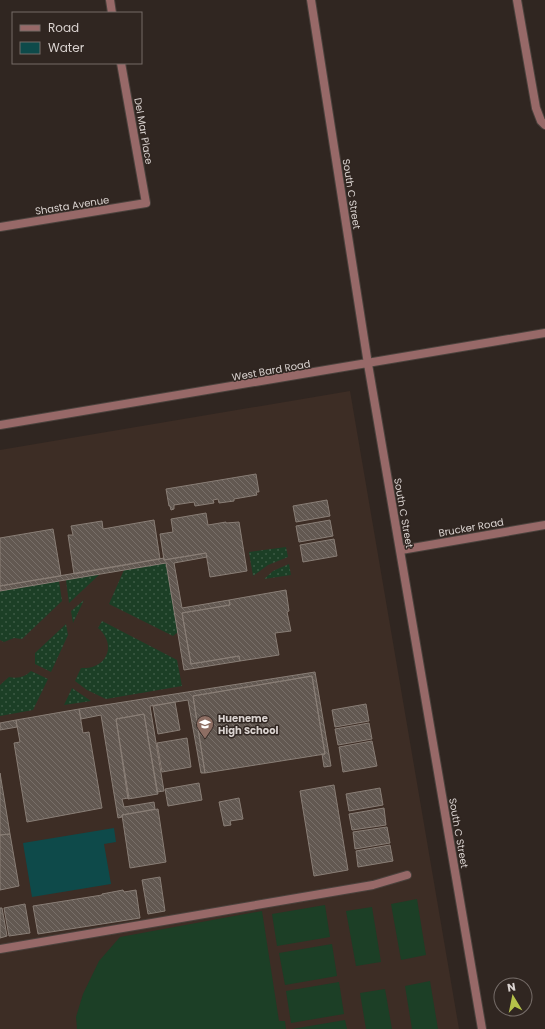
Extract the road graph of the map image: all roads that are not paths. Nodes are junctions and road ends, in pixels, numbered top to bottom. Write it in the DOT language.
graph roads {
  1 [pos="110,0"];
  2 [pos="311,0"];
  3 [pos="517,0"];
  4 [pos="112,12"];
  5 [pos="122,64"];
  6 [pos="545,125"];
  7 [pos="146,203"];
  8 [pos="0,227"];
  9 [pos="545,333"];
  10 [pos="368,364"];
  11 [pos="0,425"];
  12 [pos="545,525"];
  13 [pos="401,550"];
  14 [pos="407,875"];
  15 [pos="0,949"];
  16 [pos="482,1029"];
  1 -- 4 [label="street"];
  2 -- 10 [label="street, South C Street"];
  3 -- 6 [label="street"];
  5 -- 7 [label="street, Del Mar Place"];
  7 -- 8 [label="street, Shasta Avenue"];
  9 -- 10 [label="street, West Bard Road"];
  10 -- 11 [label="street, West Bard Road"];
  10 -- 13 [label="street, South C Street"];
  12 -- 13 [label="street, Brucker Road"];
  13 -- 16 [label="street, South C Street"];
  14 -- 15 [label="street"];
}
